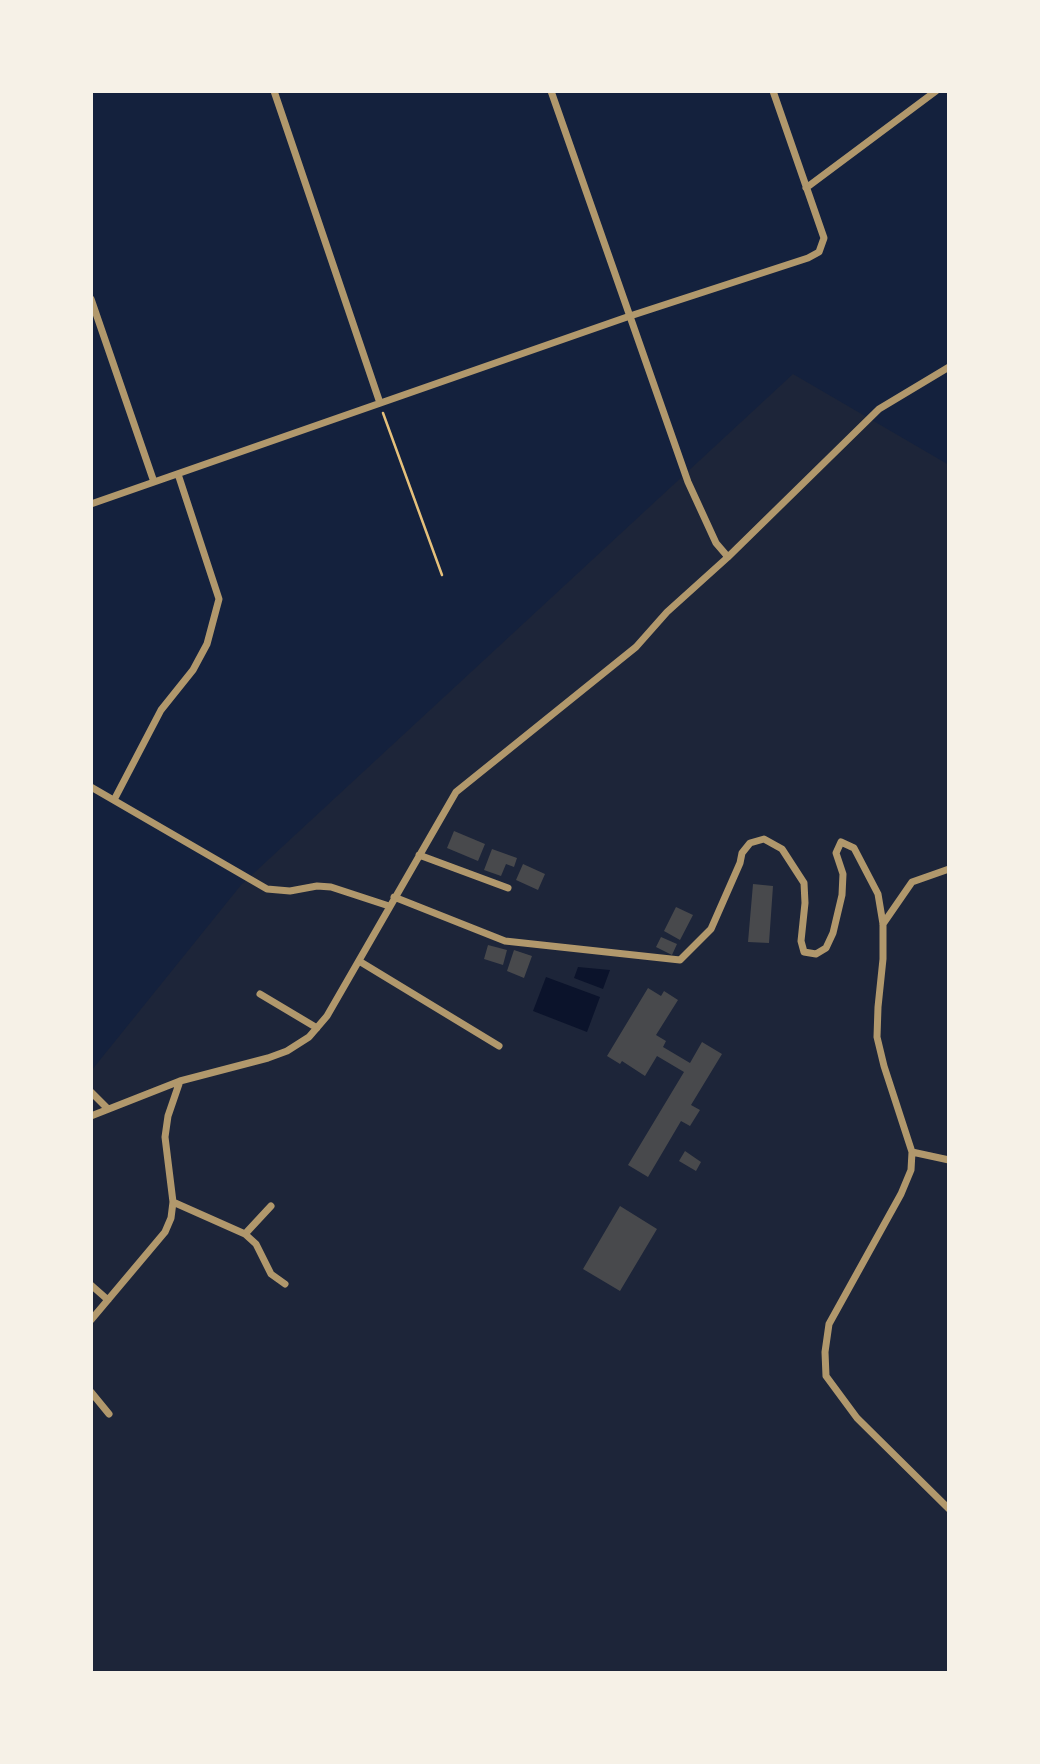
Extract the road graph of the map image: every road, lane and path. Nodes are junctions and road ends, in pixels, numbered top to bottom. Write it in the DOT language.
graph roads {
  1 [pos="274,91"];
  2 [pos="551,91"];
  3 [pos="773,91"];
  4 [pos="936,91"];
  5 [pos="806,188"];
  6 [pos="91,299"];
  7 [pos="630,316"];
  8 [pos="949,367"];
  9 [pos="380,403"];
  10 [pos="178,474"];
  11 [pos="154,482"];
  12 [pos="91,504"];
  13 [pos="728,557"];
  14 [pos="442,575"];
  15 [pos="91,787"];
  16 [pos="114,800"];
  17 [pos="419,855"];
  18 [pos="949,869"];
  19 [pos="508,888"];
  20 [pos="394,897"];
  21 [pos="389,906"];
  22 [pos="883,924"];
  23 [pos="359,961"];
  24 [pos="260,994"];
  25 [pos="317,1028"];
  26 [pos="499,1046"];
  27 [pos="180,1081"];
  28 [pos="91,1092"];
  29 [pos="108,1110"];
  30 [pos="91,1116"];
  31 [pos="912,1152"];
  32 [pos="949,1160"];
  33 [pos="173,1202"];
  34 [pos="271,1206"];
  35 [pos="245,1234"];
  36 [pos="285,1284"];
  37 [pos="91,1285"];
  38 [pos="108,1300"];
  39 [pos="91,1320"];
  40 [pos="91,1392"];
  41 [pos="109,1413"];
  42 [pos="949,1508"];
  1 -- 9 [label="street"];
  2 -- 7 [label="street"];
  3 -- 5 [label="street"];
  4 -- 5 [label="street"];
  5 -- 7 [label="street"];
  6 -- 11 [label="street"];
  7 -- 9 [label="street"];
  7 -- 13 [label="street"];
  8 -- 13 [label="street"];
  9 -- 10 [label="street"];
  9 -- 14 [label="path"];
  10 -- 11 [label="street"];
  10 -- 16 [label="street"];
  11 -- 12 [label="street"];
  13 -- 17 [label="street"];
  15 -- 16 [label="street"];
  16 -- 21 [label="street"];
  17 -- 19 [label="street"];
  17 -- 20 [label="street"];
  18 -- 22 [label="street"];
  20 -- 21 [label="street"];
  20 -- 22 [label="street"];
  21 -- 23 [label="street"];
  22 -- 31 [label="street"];
  23 -- 25 [label="street"];
  23 -- 26 [label="street"];
  24 -- 25 [label="street"];
  25 -- 27 [label="street"];
  27 -- 29 [label="street"];
  27 -- 33 [label="street"];
  28 -- 29 [label="street"];
  29 -- 30 [label="street"];
  31 -- 32 [label="street"];
  31 -- 42 [label="street"];
  33 -- 35 [label="street"];
  33 -- 38 [label="street"];
  34 -- 35 [label="street"];
  35 -- 36 [label="street"];
  37 -- 38 [label="street"];
  38 -- 39 [label="street"];
  40 -- 41 [label="street"];
}
